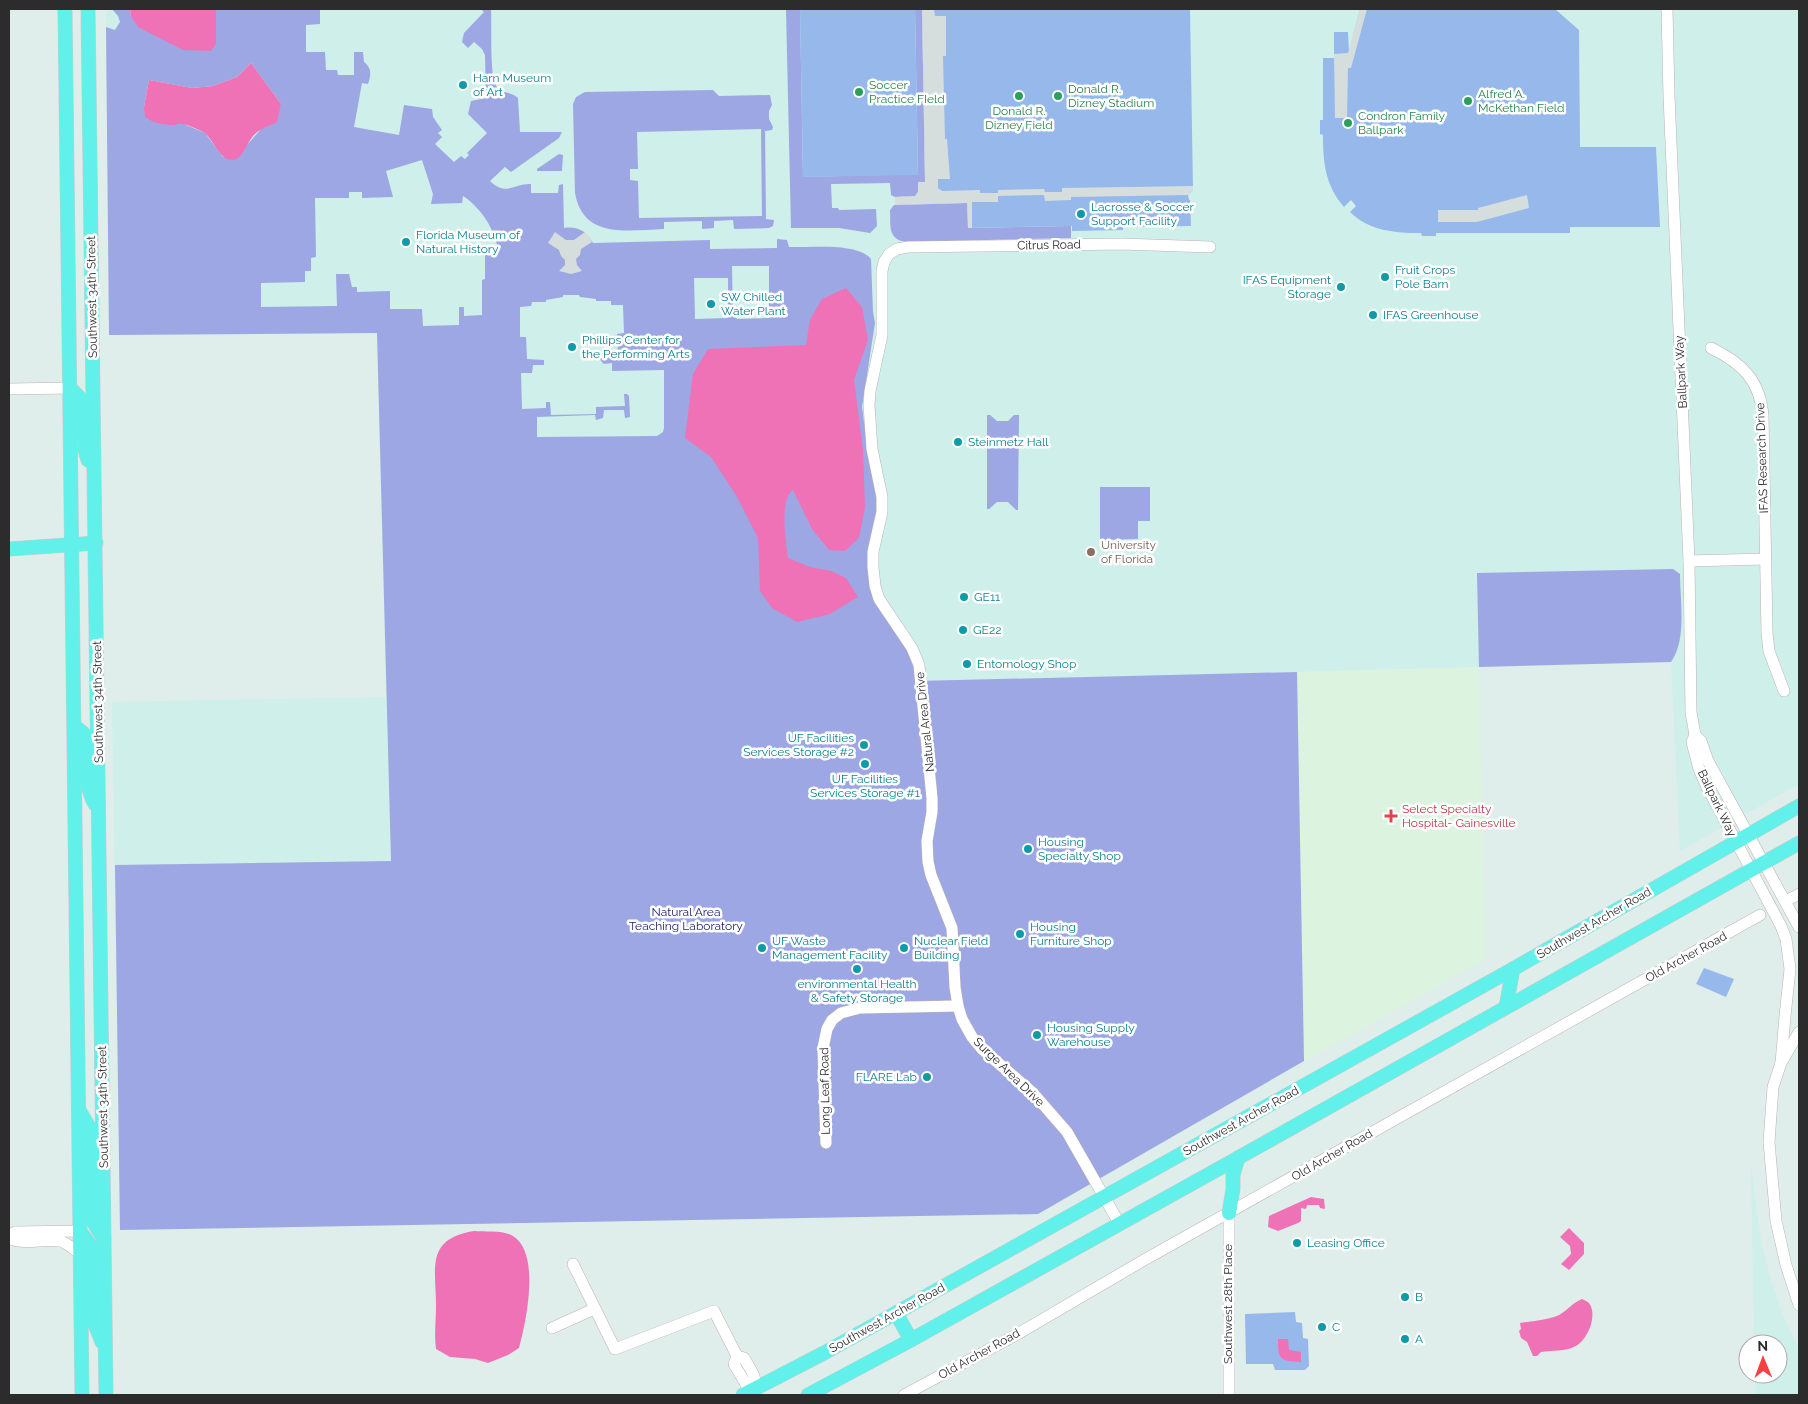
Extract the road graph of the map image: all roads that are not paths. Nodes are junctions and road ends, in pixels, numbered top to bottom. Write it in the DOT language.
graph roads {
  1 [pos="65,9"];
  2 [pos="88,9"];
  3 [pos="1667,9"];
  4 [pos="1210,247"];
  5 [pos="890,254"];
  6 [pos="1711,348"];
  7 [pos="70,388"];
  8 [pos="9,389"];
  9 [pos="94,474"];
  10 [pos="96,543"];
  11 [pos="72,545"];
  12 [pos="9,549"];
  13 [pos="1765,560"];
  14 [pos="1689,561"];
  15 [pos="1784,691"];
  16 [pos="74,726"];
  17 [pos="1695,735"];
  18 [pos="1799,806"];
  19 [pos="99,811"];
  20 [pos="1749,835"];
  21 [pos="1736,842"];
  22 [pos="1799,843"];
  23 [pos="1764,862"];
  24 [pos="1751,870"];
  25 [pos="1763,893"];
  26 [pos="1799,894"];
  27 [pos="1786,901"];
  28 [pos="943,905"];
  29 [pos="1760,915"];
  30 [pos="1779,922"];
  31 [pos="1799,927"];
  32 [pos="1513,969"];
  33 [pos="958,1006"];
  34 [pos="1506,1007"];
  35 [pos="1799,1032"];
  36 [pos="1782,1063"];
  37 [pos="78,1110"];
  38 [pos="826,1143"];
  39 [pos="1238,1158"];
  40 [pos="1103,1197"];
  41 [pos="1230,1213"];
  42 [pos="1119,1224"];
  43 [pos="80,1232"];
  44 [pos="9,1237"];
  45 [pos="104,1240"];
  46 [pos="80,1254"];
  47 [pos="573,1264"];
  48 [pos="1799,1305"];
  49 [pos="594,1309"];
  50 [pos="896,1313"];
  51 [pos="552,1328"];
  52 [pos="911,1340"];
  53 [pos="105,1352"];
  54 [pos="752,1393"];
  55 [pos="82,1395"];
  56 [pos="106,1395"];
  57 [pos="808,1395"];
  58 [pos="904,1395"];
  59 [pos="1229,1395"];
  1 -- 7 [label="main road, Southwest 34th Street"];
  2 -- 9 [label="main road, Southwest 34th Street"];
  3 -- 14 [label="street, Ballpark Way"];
  4 -- 5 [label="street, Citrus Road"];
  5 -- 28 [label="street, Natural Area Drive"];
  6 -- 13 [label="street, IFAS Research Drive"];
  7 -- 8 [label="street"];
  7 -- 9 [label="main road"];
  7 -- 11 [label="main road, Southwest 34th Street"];
  9 -- 10 [label="main road, Southwest 34th Street"];
  10 -- 11 [label="main road"];
  10 -- 19 [label="main road, Southwest 34th Street"];
  11 -- 12 [label="main road"];
  11 -- 16 [label="main road, Southwest 34th Street"];
  13 -- 14 [label="street"];
  13 -- 15 [label="street, IFAS Research Drive"];
  14 -- 17 [label="street, Ballpark Way"];
  16 -- 19 [label="main road"];
  16 -- 37 [label="main road, Southwest 34th Street"];
  17 -- 20 [label="street, Ballpark Way"];
  17 -- 21 [label="street, Ballpark Way"];
  18 -- 20 [label="main road, Southwest Archer Road"];
  19 -- 45 [label="main road, Southwest 34th Street"];
  20 -- 21 [label="main road, Southwest Archer Road"];
  20 -- 23 [label="street, Ballpark Way"];
  21 -- 24 [label="street, Ballpark Way"];
  21 -- 32 [label="main road, Southwest Archer Road"];
  22 -- 23 [label="main road"];
  23 -- 24 [label="main road"];
  23 -- 27 [label="street, Ballpark Way"];
  24 -- 25 [label="street, Ballpark Way"];
  24 -- 34 [label="main road"];
  25 -- 29 [label="street"];
  25 -- 30 [label="street, Ballpark Way"];
  26 -- 27 [label="street"];
  27 -- 31 [label="street, Ballpark Way"];
  28 -- 33 [label="street, Surge Area Drive"];
  29 -- 30 [label="street"];
  29 -- 41 [label="street, Old Archer Road"];
  30 -- 36 [label="street, Ballpark Way"];
  32 -- 34 [label="main road"];
  32 -- 40 [label="main road, Southwest Archer Road"];
  33 -- 38 [label="street, Long Leaf Road"];
  33 -- 40 [label="street, Surge Area Drive"];
  34 -- 39 [label="main road"];
  35 -- 36 [label="street"];
  36 -- 48 [label="street"];
  37 -- 43 [label="main road, Southwest 34th Street"];
  37 -- 45 [label="main road"];
  39 -- 41 [label="main road"];
  39 -- 42 [label="main road"];
  40 -- 42 [label="street, Surge Area Drive"];
  40 -- 50 [label="main road, Southwest Archer Road"];
  41 -- 58 [label="street, Old Archer Road"];
  41 -- 59 [label="street, Southwest 28th Place"];
  42 -- 52 [label="main road"];
  43 -- 44 [label="street"];
  43 -- 46 [label="main road, Southwest 34th Street"];
  43 -- 53 [label="main road"];
  44 -- 46 [label="street"];
  45 -- 53 [label="main road, Southwest 34th Street"];
  46 -- 55 [label="main road, Southwest 34th Street"];
  47 -- 49 [label="street"];
  49 -- 51 [label="street"];
  49 -- 54 [label="street"];
  50 -- 52 [label="main road"];
  50 -- 54 [label="main road, Southwest Archer Road"];
  52 -- 57 [label="main road"];
  53 -- 56 [label="main road, Southwest 34th Street"];
}
